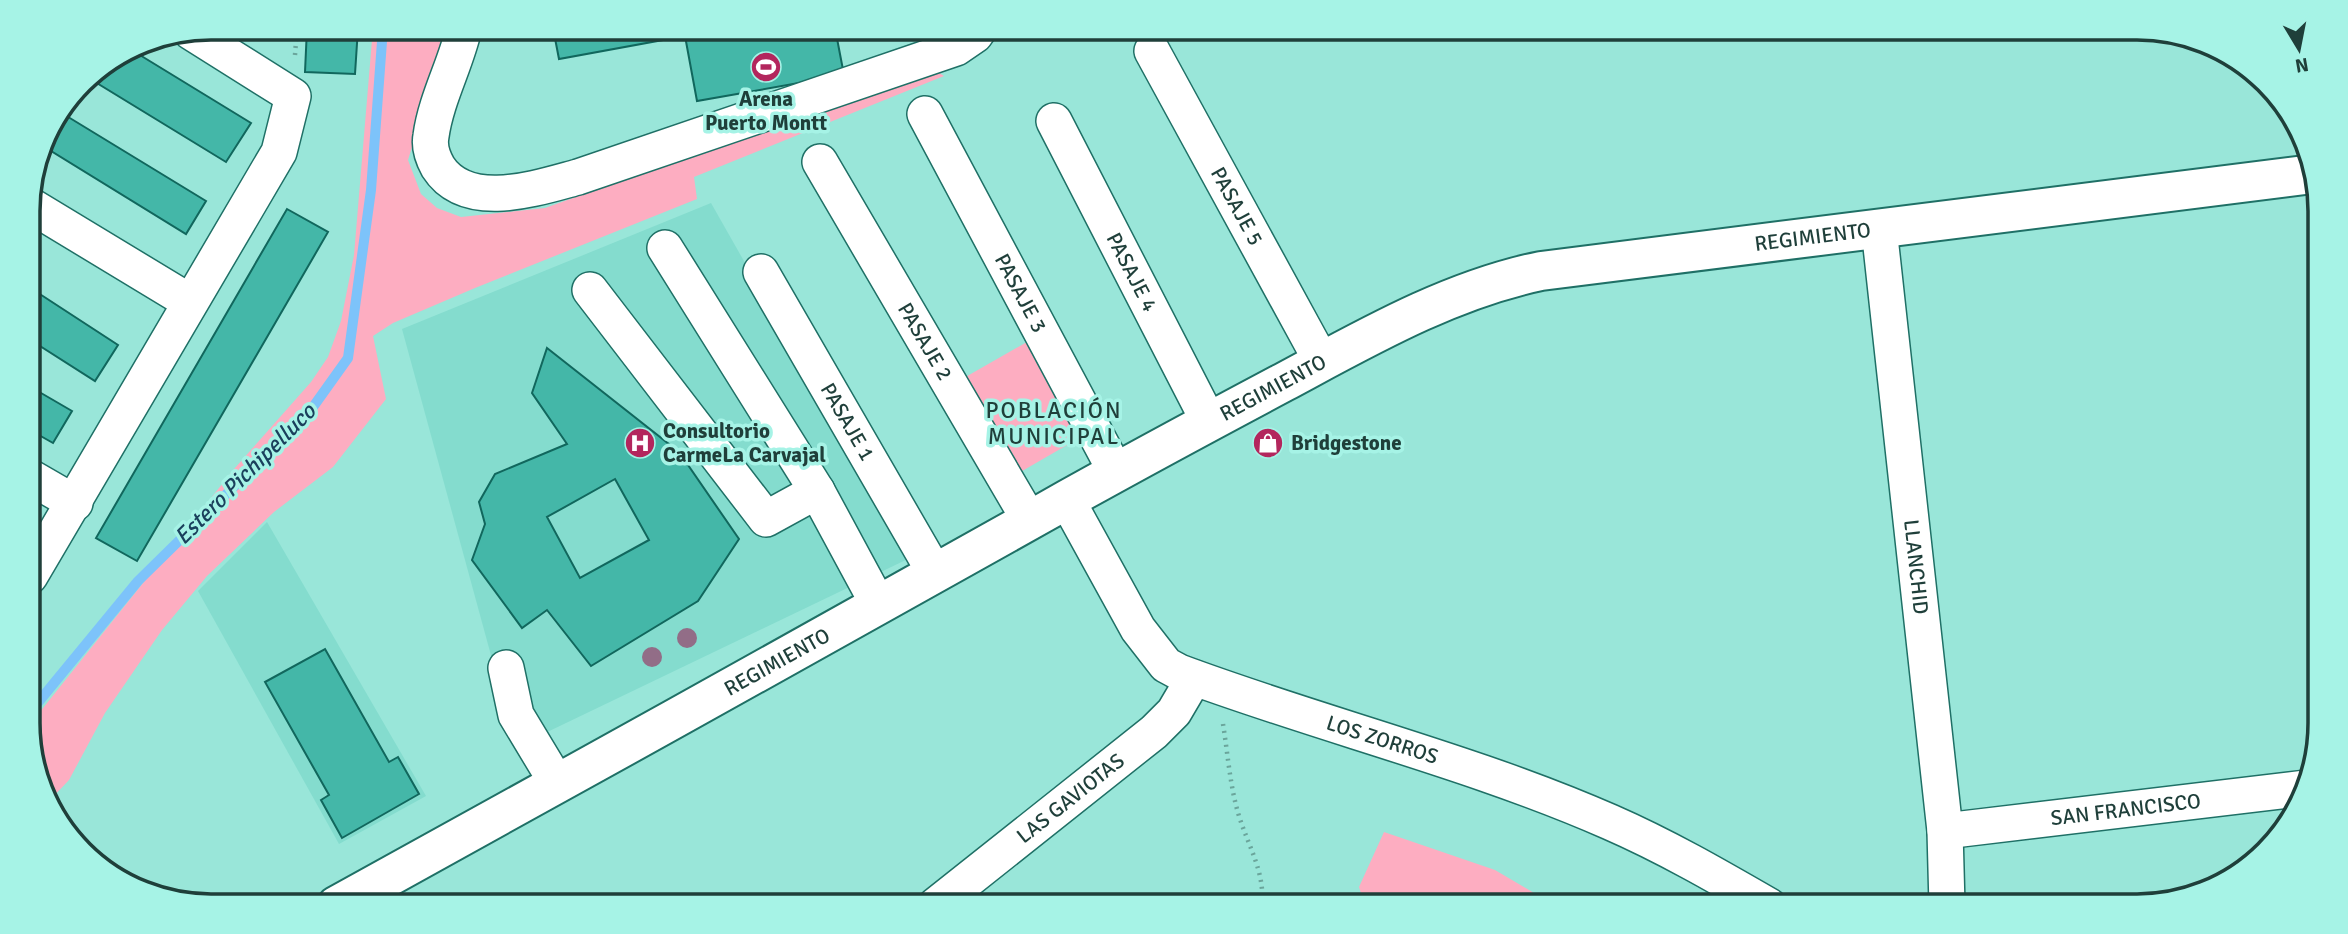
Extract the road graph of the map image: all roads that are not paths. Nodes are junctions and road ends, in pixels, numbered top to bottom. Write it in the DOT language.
graph roads {
  1 [pos="205,41"];
  2 [pos="460,41"];
  3 [pos="967,41"];
  4 [pos="1152,51"];
  5 [pos="925,114"];
  6 [pos="1054,121"];
  7 [pos="820,162"];
  8 [pos="2303,175"];
  9 [pos="41,211"];
  10 [pos="1879,228"];
  11 [pos="665,248"];
  12 [pos="761,272"];
  13 [pos="590,290"];
  14 [pos="190,302"];
  15 [pos="1322,362"];
  16 [pos="1209,422"];
  17 [pos="1116,472"];
  18 [pos="40,483"];
  19 [pos="817,491"];
  20 [pos="1067,500"];
  21 [pos="75,503"];
  22 [pos="1030,521"];
  23 [pos="40,559"];
  24 [pos="935,573"];
  25 [pos="878,604"];
  26 [pos="506,668"];
  27 [pos="1205,682"];
  28 [pos="557,783"];
  29 [pos="2294,789"];
  30 [pos="1945,831"];
  31 [pos="1746,893"];
  32 [pos="1947,893"];
  33 [pos="358,894"];
  34 [pos="951,894"];
  1 -- 14 [label="street"];
  2 -- 3 [label="street"];
  4 -- 15 [label="street, PASAJE 5"];
  5 -- 17 [label="street, PASAJE 3"];
  6 -- 16 [label="street, PASAJE 4"];
  7 -- 22 [label="street, PASAJE 2"];
  8 -- 10 [label="main road, REGIMIENTO"];
  9 -- 14 [label="street"];
  10 -- 15 [label="main road, REGIMIENTO"];
  10 -- 30 [label="street, LLANCHID"];
  11 -- 19 [label="street"];
  12 -- 24 [label="street, PASAJE 1"];
  13 -- 19 [label="street"];
  14 -- 21 [label="street"];
  15 -- 16 [label="main road, REGIMIENTO"];
  16 -- 17 [label="main road, REGIMIENTO"];
  17 -- 20 [label="main road, REGIMIENTO"];
  18 -- 21 [label="street"];
  19 -- 25 [label="street"];
  20 -- 22 [label="main road, REGIMIENTO"];
  20 -- 27 [label="street, LOS ZORROS"];
  21 -- 23 [label="street"];
  22 -- 24 [label="main road, REGIMIENTO"];
  24 -- 25 [label="main road, REGIMIENTO"];
  25 -- 28 [label="main road, REGIMIENTO"];
  26 -- 28 [label="street"];
  27 -- 31 [label="street, LOS ZORROS"];
  27 -- 34 [label="street, LAS GAVIOTAS"];
  28 -- 33 [label="main road, REGIMIENTO"];
  29 -- 30 [label="street, SAN FRANCISCO"];
  30 -- 32 [label="street, LLANCHID"];
}
